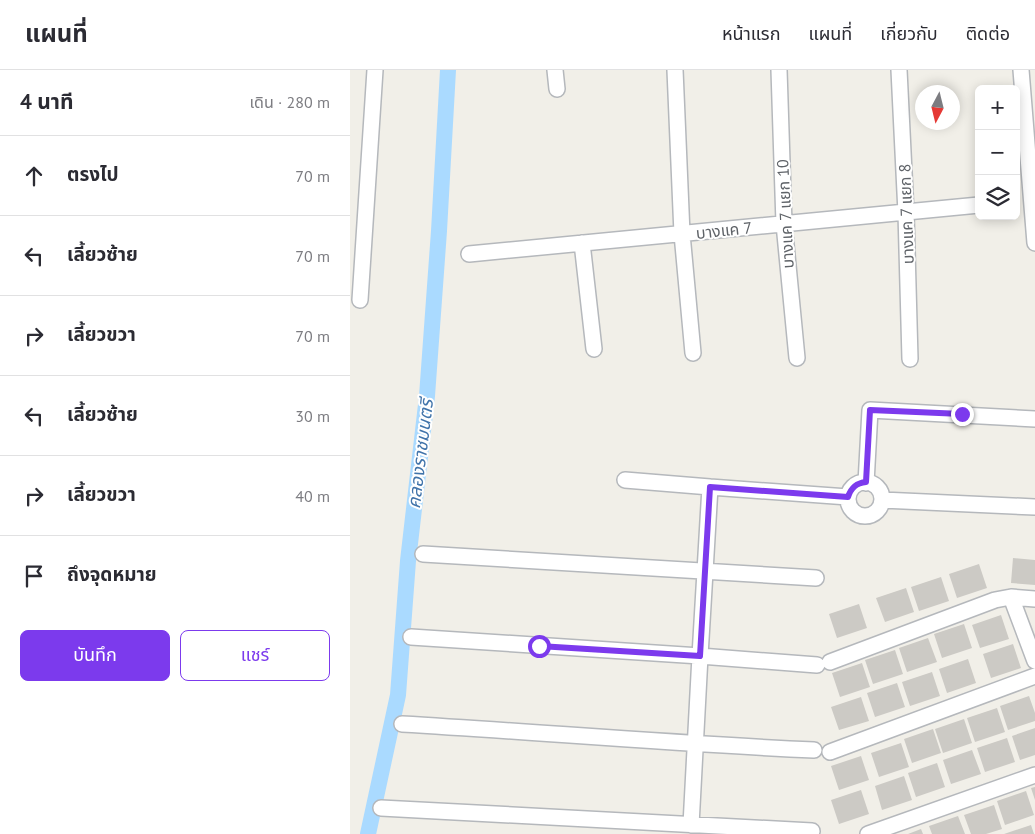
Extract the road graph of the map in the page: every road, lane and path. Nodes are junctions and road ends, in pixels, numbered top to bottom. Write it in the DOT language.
graph roads {
  1 [pos="375,70"];
  2 [pos="555,70"];
  3 [pos="675,70"];
  4 [pos="780,70"];
  5 [pos="900,70"];
  6 [pos="1021,70"];
  7 [pos="557,89"];
  8 [pos="1028,200"];
  9 [pos="975,205"];
  10 [pos="906,213"];
  11 [pos="784,224"];
  12 [pos="682,234"];
  13 [pos="582,243"];
  14 [pos="1035,243"];
  15 [pos="470,254"];
  16 [pos="360,300"];
  17 [pos="594,349"];
  18 [pos="693,353"];
  19 [pos="797,358"];
  20 [pos="910,359"];
  21 [pos="1035,419"];
  22 [pos="625,480"];
  23 [pos="866,482"];
  24 [pos="710,487"];
  25 [pos="848,497"];
  26 [pos="882,500"];
  27 [pos="1035,507"];
  28 [pos="423,554"];
  29 [pos="706,572"];
  30 [pos="816,578"];
  31 [pos="1011,597"];
  32 [pos="1035,599"];
  33 [pos="411,637"];
  34 [pos="700,656"];
  35 [pos="1035,661"];
  36 [pos="1035,676"];
  37 [pos="402,724"];
  38 [pos="695,744"];
  39 [pos="814,750"];
  40 [pos="830,752"];
  41 [pos="1035,775"];
  42 [pos="381,808"];
  43 [pos="691,825"];
  44 [pos="812,831"];
  45 [pos="868,834"];
  1 -- 16 [label="street"];
  2 -- 7 [label="street"];
  3 -- 12 [label="street"];
  4 -- 11 [label="street, บางแค 7 แยก 10"];
  5 -- 10 [label="street, บางแค 7 แยก 8"];
  6 -- 8 [label="street"];
  8 -- 14 [label="street"];
  9 -- 10 [label="street, บางแค 7"];
  10 -- 11 [label="street, บางแค 7"];
  10 -- 20 [label="street, บางแค 7 แยก 8"];
  11 -- 12 [label="street, บางแค 7"];
  11 -- 19 [label="street, บางแค 7 แยก 10"];
  12 -- 13 [label="street, บางแค 7"];
  12 -- 18 [label="street"];
  13 -- 15 [label="street, บางแค 7"];
  13 -- 17 [label="street"];
  21 -- 23 [label="street"];
  22 -- 24 [label="street"];
  23 -- 25 [label="street"];
  23 -- 26 [label="street"];
  24 -- 25 [label="street"];
  24 -- 29 [label="street"];
  25 -- 26 [label="street"];
  26 -- 27 [label="street"];
  28 -- 29 [label="street"];
  29 -- 30 [label="street"];
  29 -- 34 [label="street"];
  31 -- 32 [label="street"];
  31 -- 34 [label="street"];
  31 -- 35 [label="street"];
  33 -- 34 [label="street"];
  34 -- 38 [label="street"];
  36 -- 40 [label="street"];
  37 -- 38 [label="street"];
  38 -- 39 [label="street"];
  38 -- 43 [label="street"];
  41 -- 45 [label="street"];
  42 -- 43 [label="street"];
  43 -- 44 [label="street"];
}
